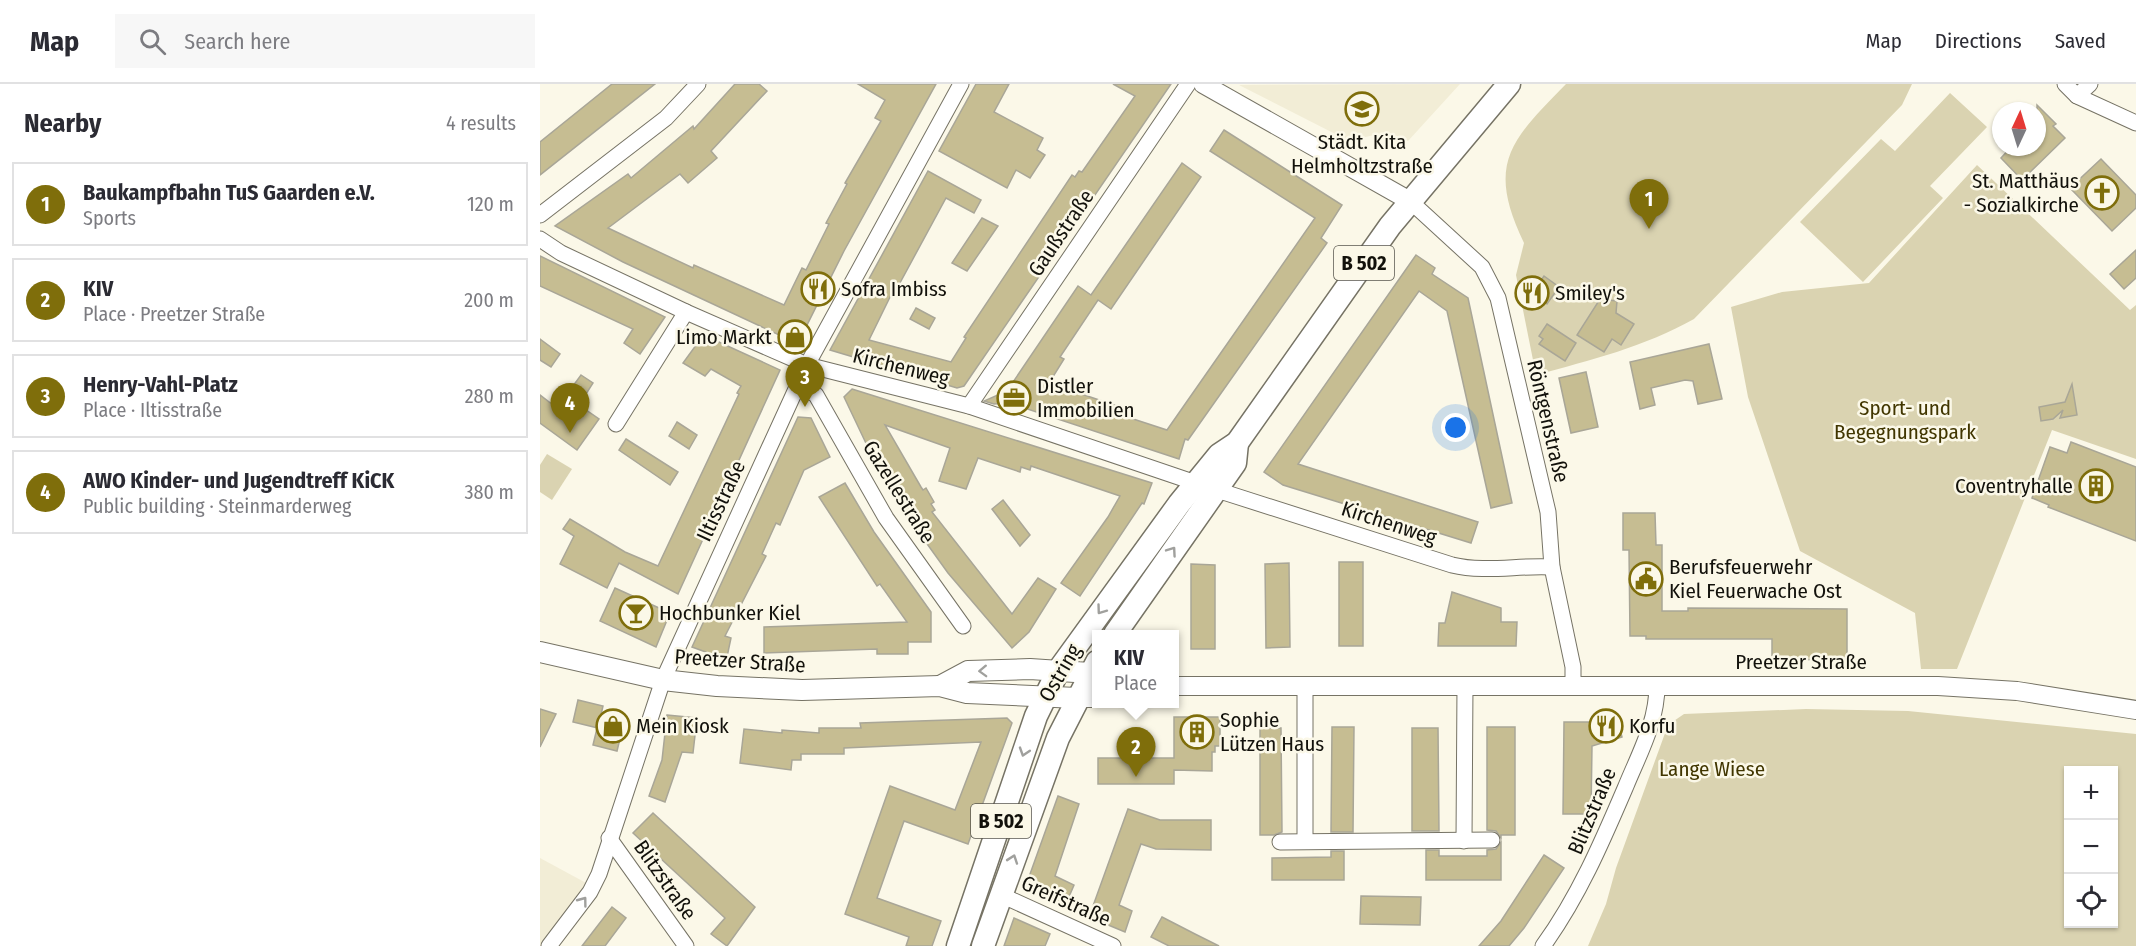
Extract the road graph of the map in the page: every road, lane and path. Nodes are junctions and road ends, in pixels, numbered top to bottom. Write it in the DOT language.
graph roads {
  1 [pos="698,84"];
  2 [pos="961,84"];
  3 [pos="1188,84"];
  4 [pos="1203,84"];
  5 [pos="1509,84"];
  6 [pos="2065,84"];
  7 [pos="2090,84"];
  8 [pos="2077,96"];
  9 [pos="2136,123"];
  10 [pos="1410,201"];
  11 [pos="540,214"];
  12 [pos="540,239"];
  13 [pos="686,312"];
  14 [pos="807,365"];
  15 [pos="798,384"];
  16 [pos="969,406"];
  17 [pos="616,424"];
  18 [pos="1206,486"];
  19 [pos="1552,567"];
  20 [pos="963,626"];
  21 [pos="1116,630"];
  22 [pos="540,652"];
  23 [pos="1092,669"];
  24 [pos="1058,671"];
  25 [pos="663,680"];
  26 [pos="1092,680"];
  27 [pos="1305,685"];
  28 [pos="1465,685"];
  29 [pos="1573,685"];
  30 [pos="1657,685"];
  31 [pos="940,686"];
  32 [pos="1179,686"];
  33 [pos="1044,697"];
  34 [pos="1087,698"];
  35 [pos="2136,710"];
  36 [pos="1492,840"];
  37 [pos="1305,841"];
  38 [pos="1464,841"];
  39 [pos="607,843"];
  40 [pos="1280,843"];
  41 [pos="1001,895"];
  42 [pos="549,946"];
  43 [pos="686,946"];
  44 [pos="958,946"];
  45 [pos="982,946"];
  46 [pos="1113,946"];
  47 [pos="1543,946"];
  1 -- 11 [label="street"];
  2 -- 14 [label="street, Iltisstraße"];
  3 -- 16 [label="street, Gaußstraße"];
  4 -- 10 [label="street"];
  5 -- 10 [label="main road, Ostring / B 502"];
  6 -- 8 [label="street"];
  7 -- 8 [label="street"];
  8 -- 9 [label="street"];
  10 -- 18 [label="main road, Ostring / B 502"];
  10 -- 19 [label="street, Röntgenstraße"];
  12 -- 13 [label="street, Kirchenweg"];
  13 -- 14 [label="street, Kirchenweg"];
  13 -- 17 [label="street"];
  14 -- 15 [label="street, Iltisstraße"];
  14 -- 16 [label="street, Kirchenweg"];
  15 -- 20 [label="street, Gazellestraße"];
  15 -- 25 [label="street, Iltisstraße"];
  16 -- 18 [label="street, Kirchenweg"];
  18 -- 19 [label="street, Kirchenweg"];
  21 -- 18 [label="main road, Ostring / B 502, one-way"];
  18 -- 24 [label="main road, Ostring / B 502, one-way"];
  19 -- 29 [label="street, Röntgenstraße"];
  22 -- 25 [label="main road, Preetzer Straße"];
  23 -- 24 [label="main road, Preetzer Straße"];
  24 -- 31 [label="main road, Preetzer Straße, one-way"];
  24 -- 33 [label="main road, Ostring / B 502"];
  25 -- 31 [label="main road, Preetzer Straße"];
  25 -- 39 [label="street, Iltisstraße"];
  26 -- 34 [label="main road, Ostring / B 502"];
  27 -- 28 [label="street, Preetzer Straße"];
  27 -- 32 [label="street, Preetzer Straße"];
  27 -- 37 [label="street"];
  28 -- 29 [label="street, Preetzer Straße"];
  28 -- 38 [label="street"];
  29 -- 30 [label="street, Preetzer Straße"];
  30 -- 35 [label="street, Preetzer Straße"];
  30 -- 47 [label="street, Blitzstraße"];
  31 -- 33 [label="main road, Preetzer Straße"];
  33 -- 34 [label="main road, Preetzer Straße"];
  33 -- 44 [label="main road, Ostring / B 502, one-way"];
  41 -- 34 [label="main road, Ostring / B 502, one-way"];
  36 -- 38 [label="street"];
  37 -- 38 [label="street"];
  37 -- 40 [label="street"];
  42 -- 39 [label="street, Iltisstraße, one-way"];
  39 -- 43 [label="street, Blitzstraße"];
  41 -- 45 [label="main road, Ostring / B 502"];
  41 -- 46 [label="street, Greifstraße"];
}
